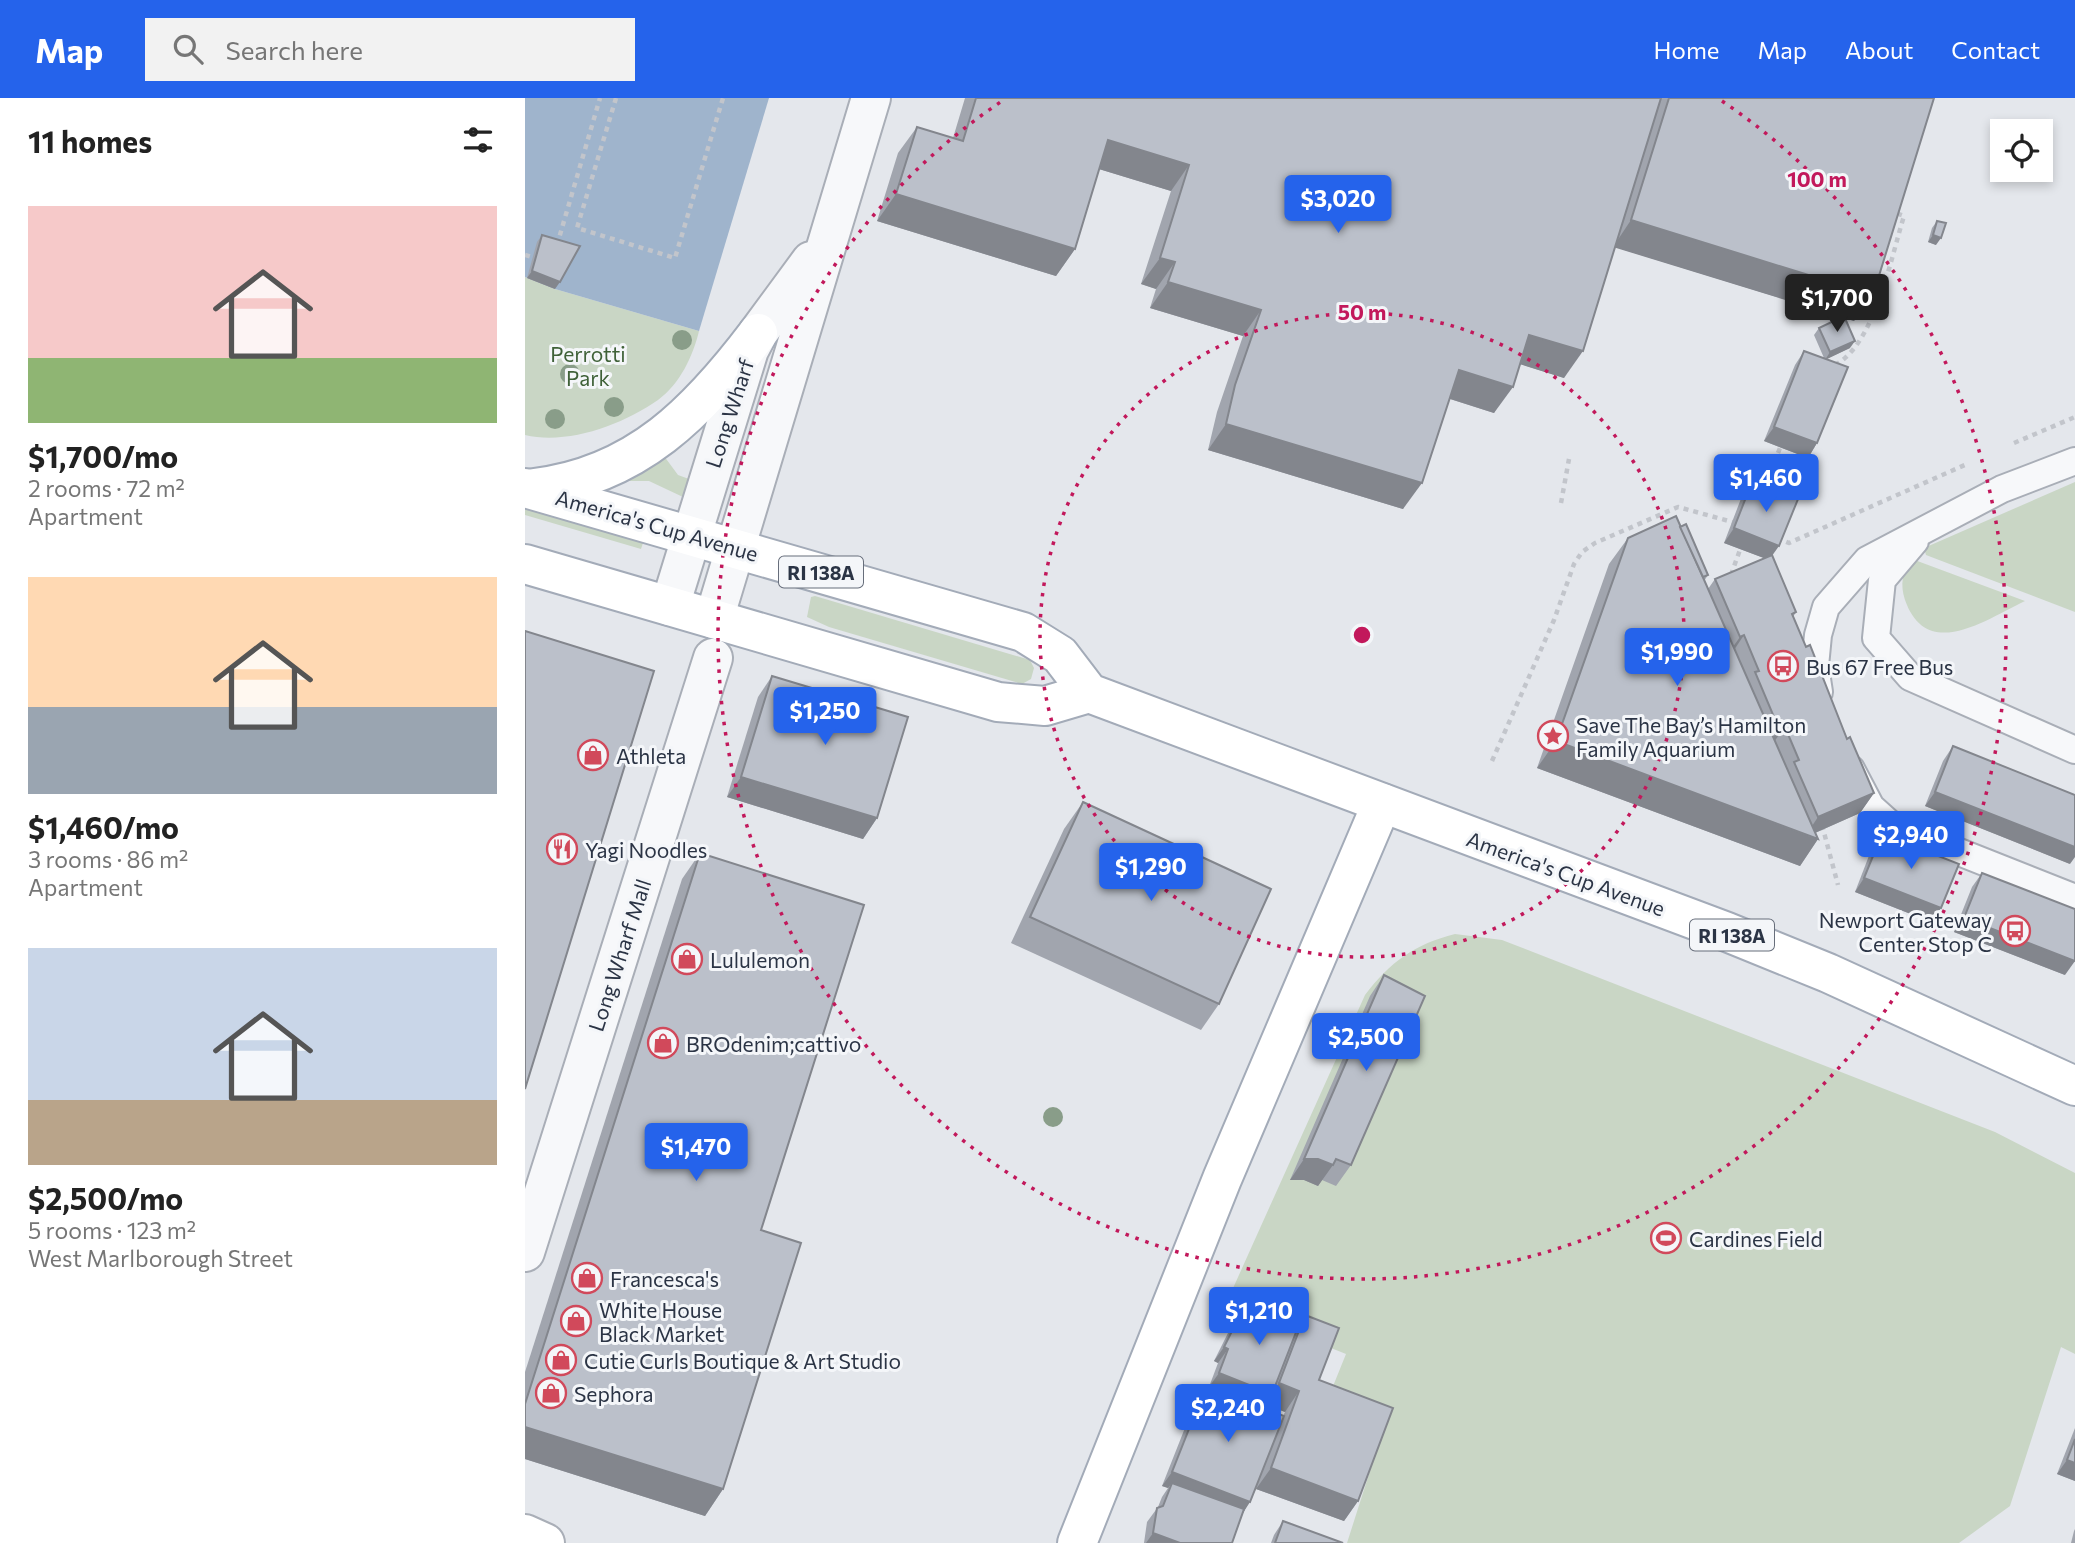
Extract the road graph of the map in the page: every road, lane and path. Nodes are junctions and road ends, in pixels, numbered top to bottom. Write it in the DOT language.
graph roads {
  1 [pos="600,98"];
  2 [pos="616,98"];
  3 [pos="723,98"];
  4 [pos="871,98"];
  5 [pos="1889,210"];
  6 [pos="827,240"];
  7 [pos="556,251"];
  8 [pos="525,255"];
  9 [pos="543,261"];
  10 [pos="758,332"];
  11 [pos="1830,367"];
  12 [pos="2075,418"];
  13 [pos="1784,438"];
  14 [pos="2003,448"];
  15 [pos="1979,458"];
  16 [pos="1569,459"];
  17 [pos="2075,461"];
  18 [pos="527,488"];
  19 [pos="1761,495"];
  20 [pos="1561,503"];
  21 [pos="1927,526"];
  22 [pos="1749,527"];
  23 [pos="691,534"];
  24 [pos="1769,535"];
  25 [pos="1744,539"];
  26 [pos="735,547"];
  27 [pos="525,564"];
  28 [pos="1733,588"];
  29 [pos="670,606"];
  30 [pos="714,619"];
  31 [pos="713,659"];
  32 [pos="1089,693"];
  33 [pos="1825,714"];
  34 [pos="1840,748"];
  35 [pos="2075,750"];
  36 [pos="1492,761"];
  37 [pos="1382,803"];
  38 [pos="1820,817"];
  39 [pos="1838,885"];
  40 [pos="2075,898"];
  41 [pos="2075,1086"];
  42 [pos="525,1252"];
  43 [pos="525,1534"];
  44 [pos="545,1543"];
  45 [pos="1077,1543"];
  1 -- 7 [label="path"];
  2 -- 3 [label="path"];
  4 -- 6 [label="street, Long Wharf"];
  5 -- 11 [label="path"];
  6 -- 10 [label="street, Long Wharf"];
  6 -- 26 [label="street, Long Wharf"];
  8 -- 9 [label="path"];
  10 -- 18 [label="main road"];
  10 -- 23 [label="street, Long Wharf"];
  12 -- 14 [label="path"];
  13 -- 19 [label="path"];
  15 -- 24 [label="path"];
  16 -- 20 [label="path"];
  17 -- 21 [label="lane"];
  18 -- 23 [label="main road, America's Cup Avenue / RI 138A"];
  21 -- 33 [label="lane"];
  21 -- 35 [label="lane"];
  22 -- 36 [label="path"];
  23 -- 26 [label="main road, America's Cup Avenue / RI 138A"];
  23 -- 29 [label="street, Long Wharf"];
  25 -- 28 [label="path"];
  26 -- 30 [label="street, Long Wharf"];
  26 -- 32 [label="main road, America's Cup Avenue / RI 138A"];
  27 -- 29 [label="main road"];
  29 -- 30 [label="main road"];
  30 -- 32 [label="main road"];
  31 -- 42 [label="street, Long Wharf Mall"];
  32 -- 37 [label="main road, America's Cup Avenue / RI 138A"];
  34 -- 40 [label="lane"];
  37 -- 41 [label="main road, America's Cup Avenue / RI 138A"];
  37 -- 45 [label="main road"];
  38 -- 39 [label="path"];
  43 -- 44 [label="main road"];
}
